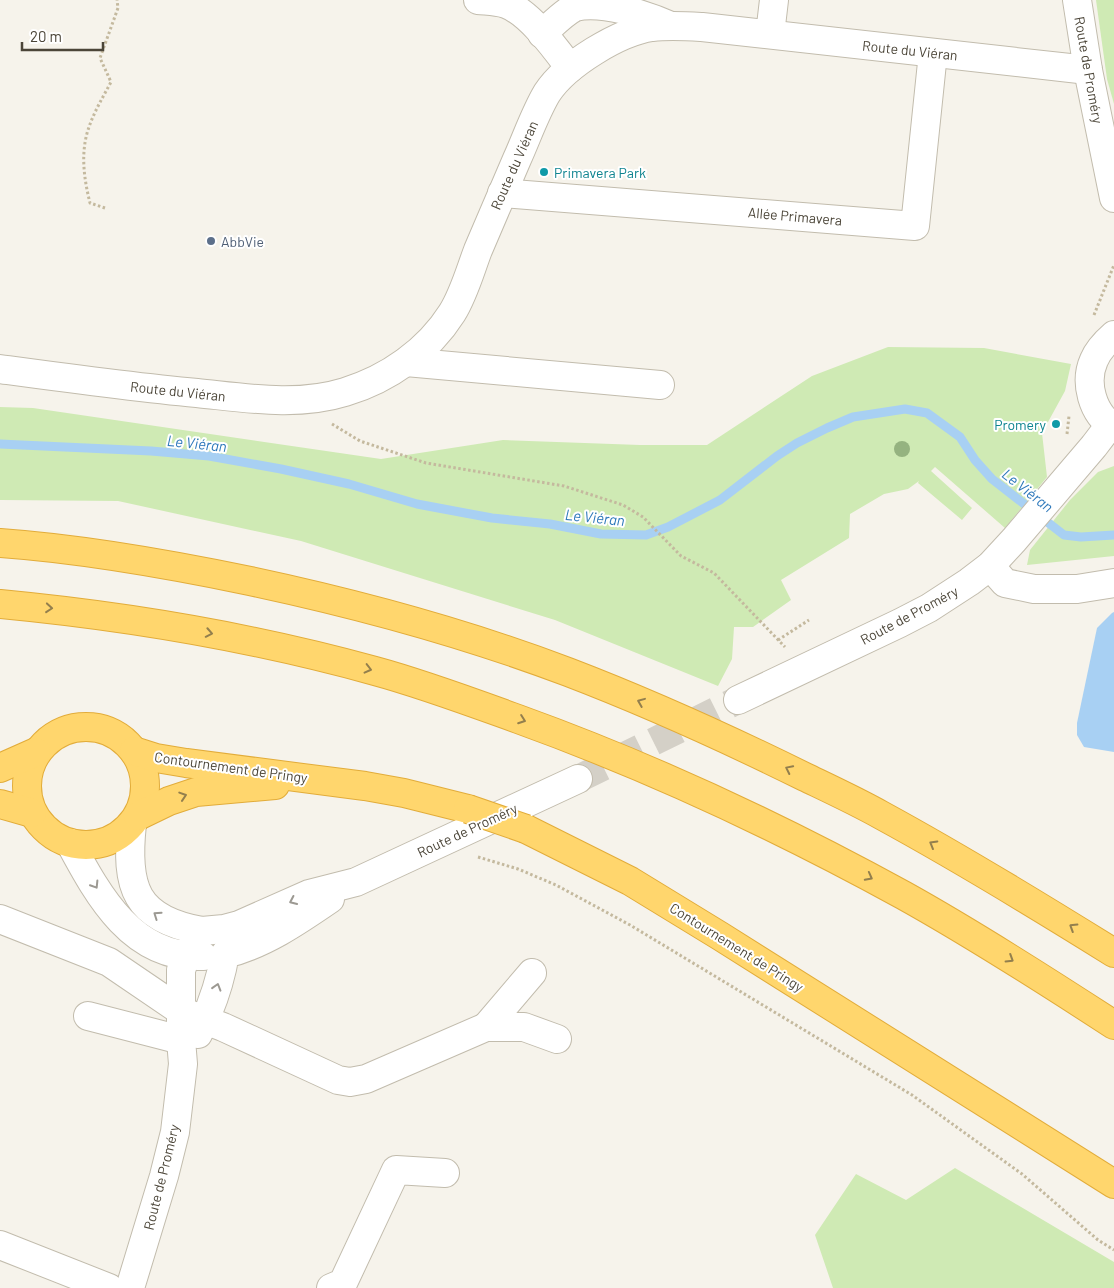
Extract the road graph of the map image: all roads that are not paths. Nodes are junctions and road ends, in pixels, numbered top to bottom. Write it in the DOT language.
graph roads {
  1 [pos="774,0"];
  2 [pos="1077,0"];
  3 [pos="486,1"];
  4 [pos="671,26"];
  5 [pos="542,34"];
  6 [pos="770,34"];
  7 [pos="933,53"];
  8 [pos="570,68"];
  9 [pos="1088,70"];
  10 [pos="502,194"];
  11 [pos="1114,198"];
  12 [pos="1114,335"];
  13 [pos="406,362"];
  14 [pos="0,369"];
  15 [pos="660,385"];
  16 [pos="1112,426"];
  17 [pos="0,543"];
  18 [pos="990,566"];
  19 [pos="1114,583"];
  20 [pos="0,604"];
  21 [pos="738,700"];
  22 [pos="134,751"];
  23 [pos="36,752"];
  24 [pos="0,768"];
  25 [pos="578,779"];
  26 [pos="329,781"];
  27 [pos="0,804"];
  28 [pos="32,813"];
  29 [pos="135,820"];
  30 [pos="70,843"];
  31 [pos="356,882"];
  32 [pos="0,918"];
  33 [pos="202,931"];
  34 [pos="1114,953"];
  35 [pos="225,954"];
  36 [pos="186,956"];
  37 [pos="532,973"];
  38 [pos="193,1015"];
  39 [pos="88,1016"];
  40 [pos="1114,1025"];
  41 [pos="486,1026"];
  42 [pos="557,1039"];
  43 [pos="182,1052"];
  44 [pos="444,1173"];
  45 [pos="1114,1184"];
  46 [pos="0,1245"];
  47 [pos="109,1288"];
  48 [pos="130,1288"];
  49 [pos="331,1288"];
  1 -- 6 [label="street"];
  2 -- 9 [label="street, Route de Proméry"];
  3 -- 5 [label="street"];
  4 -- 5 [label="street"];
  4 -- 6 [label="street, Route du Viéran"];
  4 -- 8 [label="street, Route du Viéran"];
  5 -- 8 [label="street"];
  6 -- 7 [label="street, Route du Viéran"];
  7 -- 9 [label="street, Route du Viéran"];
  7 -- 10 [label="street, Allée Primavera"];
  8 -- 10 [label="street, Route du Viéran"];
  9 -- 11 [label="street, Route de Proméry"];
  10 -- 13 [label="street, Route du Viéran"];
  12 -- 16 [label="street"];
  13 -- 14 [label="street, Route du Viéran"];
  13 -- 15 [label="street"];
  16 -- 18 [label="street, Route de Proméry"];
  34 -- 17 [label="highway, one-way"];
  18 -- 19 [label="street"];
  18 -- 21 [label="street, Route de Proméry"];
  20 -- 40 [label="highway, one-way"];
  22 -- 23 [label="highway, Contournement de Pringy"];
  22 -- 26 [label="highway, Contournement de Pringy"];
  22 -- 29 [label="highway, Contournement de Pringy"];
  23 -- 24 [label="highway, Contournement de Pringy"];
  23 -- 28 [label="highway, Contournement de Pringy"];
  25 -- 31 [label="street, Route de Proméry"];
  29 -- 26 [label="highway, Contournement de Pringy, one-way"];
  26 -- 45 [label="highway, Contournement de Pringy, bridge"];
  27 -- 28 [label="highway"];
  28 -- 30 [label="highway, Contournement de Pringy"];
  29 -- 30 [label="highway, Contournement de Pringy"];
  33 -- 29 [label="street, one-way"];
  30 -- 36 [label="street, one-way"];
  31 -- 33 [label="street, Route de Proméry, one-way"];
  31 -- 35 [label="street, Route de Proméry"];
  32 -- 38 [label="street"];
  33 -- 36 [label="street, Route de Proméry"];
  35 -- 36 [label="street"];
  38 -- 35 [label="street, Route de Proméry, one-way"];
  36 -- 38 [label="street, Route de Proméry"];
  37 -- 41 [label="street"];
  38 -- 41 [label="street"];
  38 -- 43 [label="street, Route de Proméry"];
  39 -- 43 [label="street"];
  41 -- 42 [label="street"];
  43 -- 48 [label="street, Route de Proméry"];
  44 -- 49 [label="street"];
  46 -- 47 [label="street"];
}
